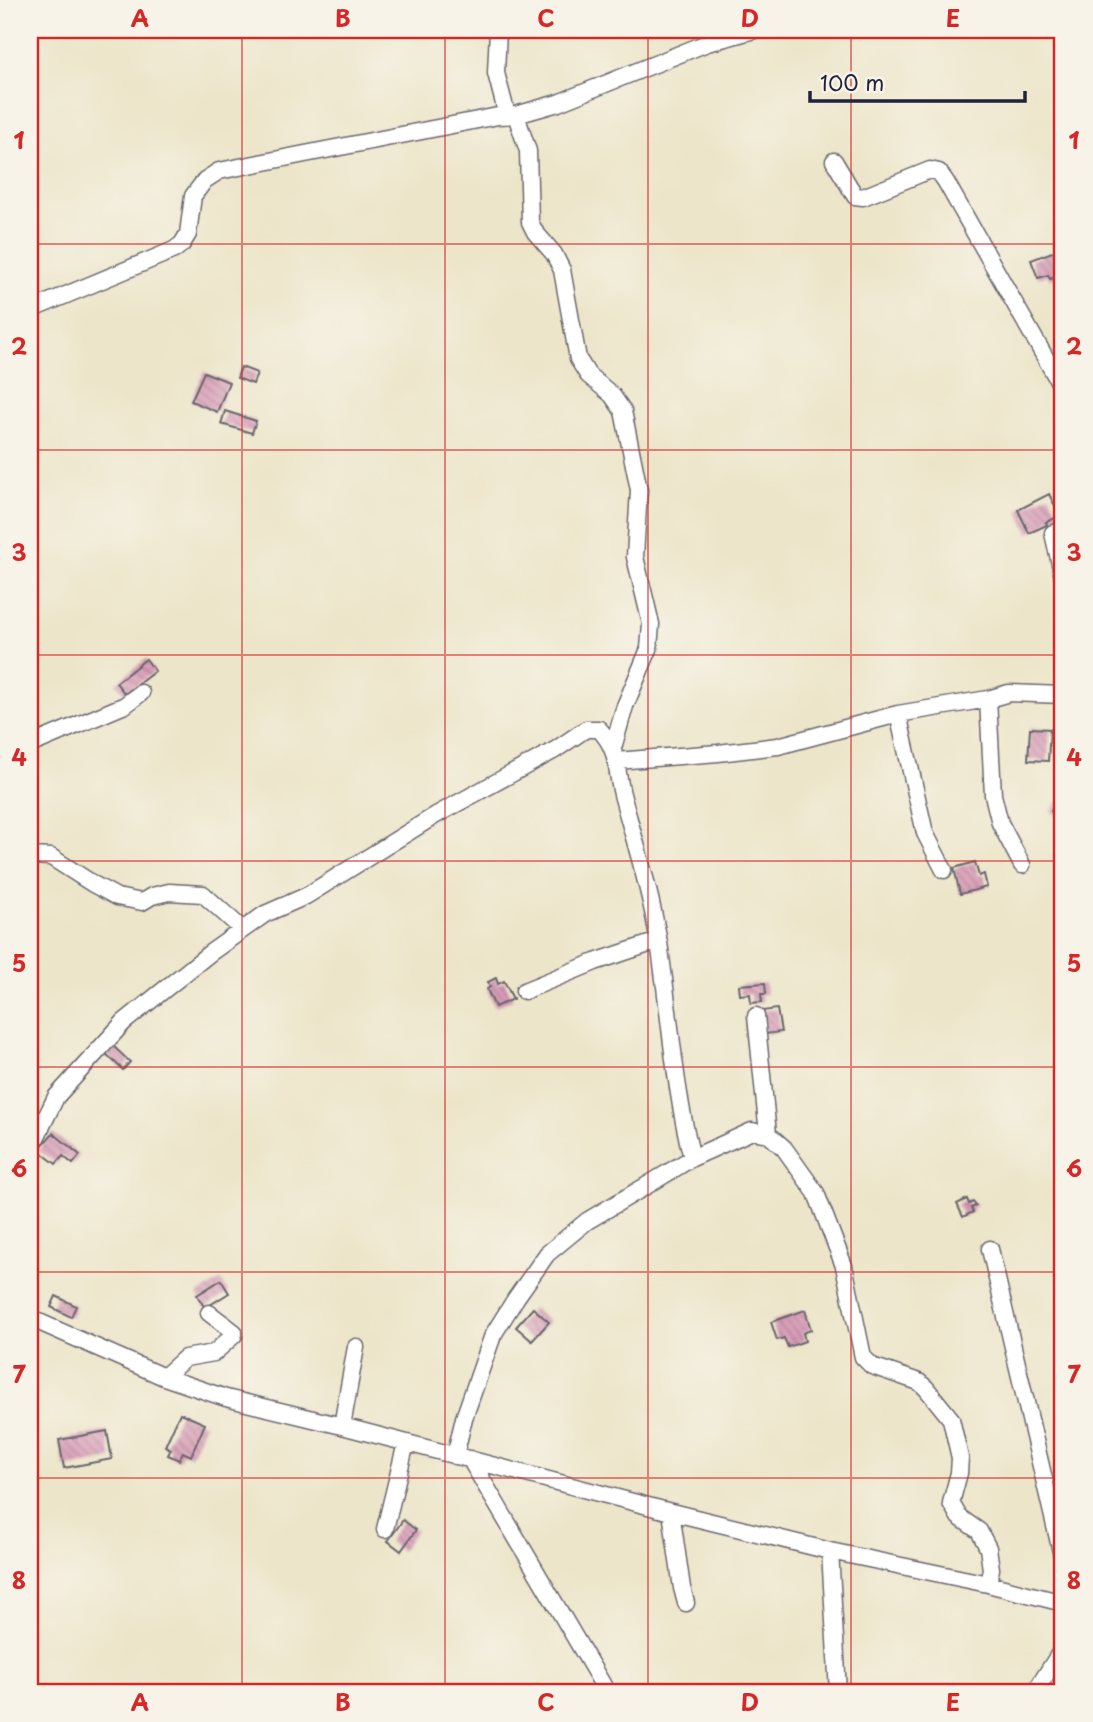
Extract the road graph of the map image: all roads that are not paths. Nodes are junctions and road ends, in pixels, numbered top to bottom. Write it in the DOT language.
graph roads {
  1 [pos="498,30"];
  2 [pos="754,30"];
  3 [pos="512,115"];
  4 [pos="834,161"];
  5 [pos="30,310"];
  6 [pos="1063,389"];
  7 [pos="1053,533"];
  8 [pos="1063,577"];
  9 [pos="141,693"];
  10 [pos="1063,695"];
  11 [pos="988,699"];
  12 [pos="898,713"];
  13 [pos="30,744"];
  14 [pos="615,754"];
  15 [pos="30,856"];
  16 [pos="1022,864"];
  17 [pos="944,870"];
  18 [pos="242,929"];
  19 [pos="658,941"];
  20 [pos="524,991"];
  21 [pos="756,1016"];
  22 [pos="768,1134"];
  23 [pos="692,1158"];
  24 [pos="30,1183"];
  25 [pos="990,1249"];
  26 [pos="209,1313"];
  27 [pos="30,1318"];
  28 [pos="356,1347"];
  29 [pos="164,1377"];
  30 [pos="342,1426"];
  31 [pos="406,1443"];
  32 [pos="463,1457"];
  33 [pos="671,1512"];
  34 [pos="385,1529"];
  35 [pos="830,1551"];
  36 [pos="1063,1560"];
  37 [pos="988,1584"];
  38 [pos="1063,1602"];
  39 [pos="686,1603"];
  40 [pos="1063,1648"];
  41 [pos="607,1692"];
  42 [pos="838,1692"];
  43 [pos="1035,1692"];
  1 -- 3 [label="street"];
  2 -- 3 [label="street"];
  3 -- 5 [label="street"];
  3 -- 14 [label="street"];
  4 -- 6 [label="street"];
  7 -- 8 [label="street"];
  9 -- 13 [label="street"];
  10 -- 11 [label="street"];
  11 -- 12 [label="street"];
  11 -- 16 [label="street"];
  12 -- 14 [label="street"];
  12 -- 17 [label="street"];
  14 -- 18 [label="street"];
  14 -- 19 [label="street"];
  15 -- 18 [label="street"];
  18 -- 24 [label="street"];
  19 -- 20 [label="street"];
  19 -- 23 [label="street"];
  21 -- 22 [label="street"];
  22 -- 23 [label="street"];
  22 -- 37 [label="street"];
  23 -- 32 [label="street"];
  25 -- 36 [label="street"];
  26 -- 29 [label="street"];
  27 -- 29 [label="street"];
  28 -- 30 [label="street"];
  29 -- 30 [label="street"];
  30 -- 31 [label="street"];
  31 -- 32 [label="street"];
  31 -- 34 [label="street"];
  32 -- 33 [label="street"];
  32 -- 41 [label="street"];
  33 -- 35 [label="street"];
  33 -- 39 [label="street"];
  35 -- 37 [label="street"];
  35 -- 42 [label="street"];
  37 -- 38 [label="street"];
  40 -- 43 [label="street"];
}
